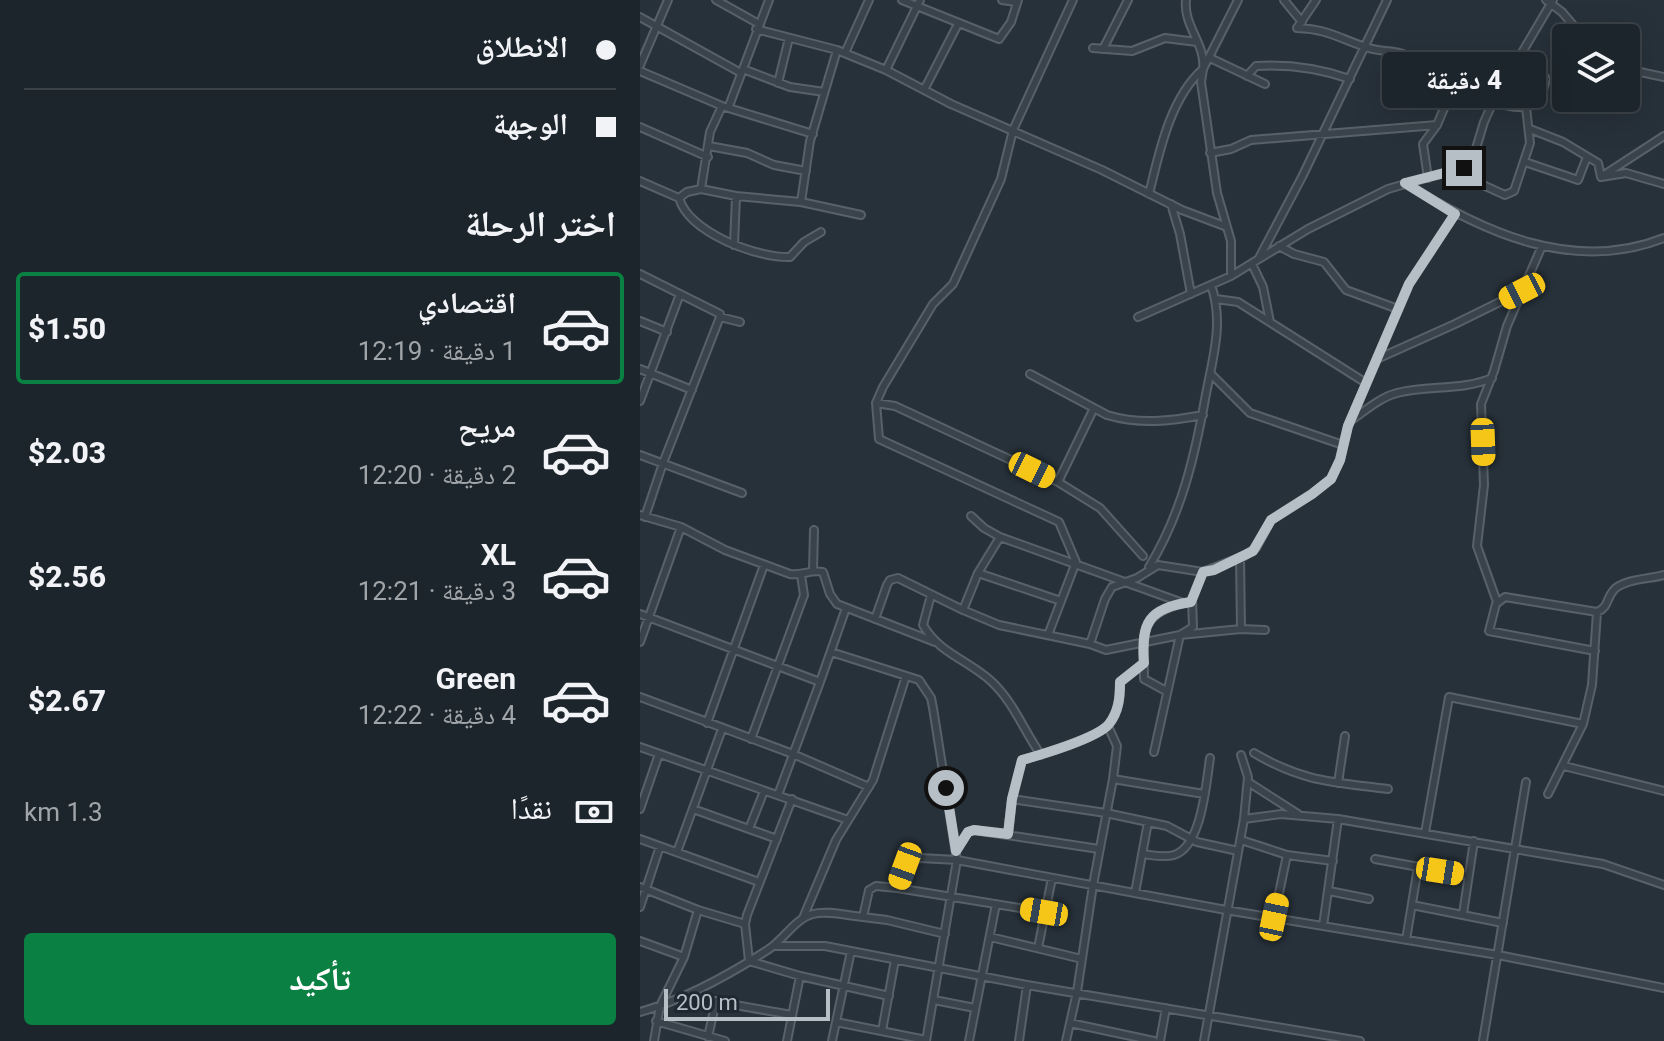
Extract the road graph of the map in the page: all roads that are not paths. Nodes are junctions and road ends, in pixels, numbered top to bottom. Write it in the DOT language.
graph roads {
  1 [pos="668,0"];
  2 [pos="716,0"];
  3 [pos="769,0"];
  4 [pos="869,0"];
  5 [pos="902,0"];
  6 [pos="1002,0"];
  7 [pos="1073,0"];
  8 [pos="1128,0"];
  9 [pos="1186,0"];
  10 [pos="1238,0"];
  11 [pos="1284,0"];
  12 [pos="1316,0"];
  13 [pos="1387,0"];
  14 [pos="1017,1"];
  15 [pos="1550,1"];
  16 [pos="919,4"];
  17 [pos="640,17"];
  18 [pos="1302,22"];
  19 [pos="958,24"];
  20 [pos="1571,24"];
  21 [pos="658,26"];
  22 [pos="758,26"];
  23 [pos="789,38"];
  24 [pos="1197,42"];
  25 [pos="1365,47"];
  26 [pos="1093,48"];
  27 [pos="1103,49"];
  28 [pos="841,51"];
  29 [pos="1210,58"];
  30 [pos="1516,63"];
  31 [pos="640,68"];
  32 [pos="1203,69"];
  33 [pos="886,70"];
  34 [pos="742,71"];
  35 [pos="1640,72"];
  36 [pos="1247,76"];
  37 [pos="1664,77"];
  38 [pos="1350,79"];
  39 [pos="1455,82"];
  40 [pos="778,83"];
  41 [pos="1265,84"];
  42 [pos="925,88"];
  43 [pos="824,92"];
  44 [pos="1494,100"];
  45 [pos="725,106"];
  46 [pos="1526,107"];
  47 [pos="1437,125"];
  48 [pos="640,127"];
  49 [pos="1530,129"];
  50 [pos="1013,130"];
  51 [pos="813,134"];
  52 [pos="1320,136"];
  53 [pos="1664,136"];
  54 [pos="709,146"];
  55 [pos="1210,153"];
  56 [pos="708,157"];
  57 [pos="1587,157"];
  58 [pos="1525,162"];
  59 [pos="1464,168"];
  60 [pos="806,171"];
  61 [pos="1601,177"];
  62 [pos="1428,178"];
  63 [pos="640,181"];
  64 [pos="1405,183"];
  65 [pos="1664,184"];
  66 [pos="701,189"];
  67 [pos="1149,194"];
  68 [pos="736,196"];
  69 [pos="679,198"];
  70 [pos="801,202"];
  71 [pos="1171,204"];
  72 [pos="1455,214"];
  73 [pos="861,215"];
  74 [pos="1227,227"];
  75 [pos="821,232"];
  76 [pos="1664,238"];
  77 [pos="734,245"];
  78 [pos="1279,246"];
  79 [pos="1542,246"];
  80 [pos="1255,262"];
  81 [pos="640,274"];
  82 [pos="1231,276"];
  83 [pos="1211,285"];
  84 [pos="1522,291"];
  85 [pos="680,294"];
  86 [pos="1191,294"];
  87 [pos="1216,299"];
  88 [pos="1398,309"];
  89 [pos="720,317"];
  90 [pos="1138,317"];
  91 [pos="640,321"];
  92 [pos="740,322"];
  93 [pos="1270,322"];
  94 [pos="667,332"];
  95 [pos="1377,359"];
  96 [pos="640,369"];
  97 [pos="650,373"];
  98 [pos="1030,374"];
  99 [pos="1211,374"];
  100 [pos="1492,378"];
  101 [pos="1366,383"];
  102 [pos="692,390"];
  103 [pos="640,401"];
  104 [pos="876,403"];
  105 [pos="1094,408"];
  106 [pos="1203,415"];
  107 [pos="1352,419"];
  108 [pos="1343,445"];
  109 [pos="640,455"];
  110 [pos="663,463"];
  111 [pos="1058,482"];
  112 [pos="742,493"];
  113 [pos="643,516"];
  114 [pos="971,516"];
  115 [pos="681,527"];
  116 [pos="814,530"];
  117 [pos="1000,537"];
  118 [pos="1143,556"];
  119 [pos="1240,558"];
  120 [pos="1076,562"];
  121 [pos="764,565"];
  122 [pos="813,570"];
  123 [pos="1147,570"];
  124 [pos="1203,572"];
  125 [pos="978,573"];
  126 [pos="801,575"];
  127 [pos="1664,575"];
  128 [pos="1125,581"];
  129 [pos="931,595"];
  130 [pos="1061,601"];
  131 [pos="1497,602"];
  132 [pos="1187,603"];
  133 [pos="846,608"];
  134 [pos="963,610"];
  135 [pos="1597,612"];
  136 [pos="640,614"];
  137 [pos="650,618"];
  138 [pos="875,619"];
  139 [pos="1241,629"];
  140 [pos="1265,630"];
  141 [pos="1048,635"];
  142 [pos="1180,635"];
  143 [pos="1142,641"];
  144 [pos="640,642"];
  145 [pos="935,642"];
  146 [pos="1090,644"];
  147 [pos="732,650"];
  148 [pos="1595,651"];
  149 [pos="831,652"];
  150 [pos="1144,663"];
  151 [pos="777,667"];
  152 [pos="906,676"];
  153 [pos="820,682"];
  154 [pos="1166,691"];
  155 [pos="640,697"];
  156 [pos="707,723"];
  157 [pos="1583,724"];
  158 [pos="1108,726"];
  159 [pos="722,729"];
  160 [pos="1345,736"];
  161 [pos="751,739"];
  162 [pos="640,747"];
  163 [pos="1154,752"];
  164 [pos="1254,753"];
  165 [pos="659,754"];
  166 [pos="793,754"];
  167 [pos="1041,755"];
  168 [pos="1241,755"];
  169 [pos="1210,758"];
  170 [pos="1564,766"];
  171 [pos="707,771"];
  172 [pos="1113,779"];
  173 [pos="1248,782"];
  174 [pos="1526,782"];
  175 [pos="1338,783"];
  176 [pos="869,787"];
  177 [pos="1388,789"];
  178 [pos="764,791"];
  179 [pos="1664,791"];
  180 [pos="1204,794"];
  181 [pos="1548,794"];
  182 [pos="778,795"];
  183 [pos="792,799"];
  184 [pos="1012,799"];
  185 [pos="641,804"];
  186 [pos="693,809"];
  187 [pos="1106,813"];
  188 [pos="1298,814"];
  189 [pos="1244,819"];
  190 [pos="1338,819"];
  191 [pos="848,820"];
  192 [pos="1148,822"];
  193 [pos="749,829"];
  194 [pos="1425,833"];
  195 [pos="1008,834"];
  196 [pos="640,839"];
  197 [pos="777,839"];
  198 [pos="1192,839"];
  199 [pos="1241,840"];
  200 [pos="1474,841"];
  201 [pos="660,846"];
  202 [pos="1099,849"];
  203 [pos="1516,849"];
  204 [pos="956,851"];
  205 [pos="1238,851"];
  206 [pos="677,852"];
  207 [pos="1142,854"];
  208 [pos="1287,855"];
  209 [pos="1375,859"];
  210 [pos="957,860"];
  211 [pos="1333,861"];
  212 [pos="1418,867"];
  213 [pos="1468,876"];
  214 [pos="1052,878"];
  215 [pos="759,882"];
  216 [pos="1093,885"];
  217 [pos="1664,885"];
  218 [pos="643,888"];
  219 [pos="897,888"];
  220 [pos="1329,891"];
  221 [pos="1135,893"];
  222 [pos="951,897"];
  223 [pos="1369,899"];
  224 [pos="996,904"];
  225 [pos="1412,905"];
  226 [pos="640,907"];
  227 [pos="698,910"];
  228 [pos="1226,910"];
  229 [pos="1044,912"];
  230 [pos="1463,914"];
  231 [pos="863,917"];
  232 [pos="1274,917"];
  233 [pos="802,919"];
  234 [pos="1503,923"];
  235 [pos="745,924"];
  236 [pos="1323,926"];
  237 [pos="945,934"];
  238 [pos="990,937"];
  239 [pos="1406,940"];
  240 [pos="640,941"];
  241 [pos="773,946"];
  242 [pos="1038,948"];
  243 [pos="851,951"];
  244 [pos="1498,955"];
  245 [pos="684,957"];
  246 [pos="1082,959"];
  247 [pos="895,960"];
  248 [pos="749,961"];
  249 [pos="940,968"];
  250 [pos="800,976"];
  251 [pos="982,976"];
  252 [pos="844,985"];
  253 [pos="1027,985"];
  254 [pos="1664,988"];
  255 [pos="1077,992"];
  256 [pos="684,996"];
  257 [pos="889,996"];
  258 [pos="934,1000"];
  259 [pos="716,1001"];
  260 [pos="660,1006"];
  261 [pos="975,1008"];
  262 [pos="1166,1008"];
  263 [pos="640,1012"];
  264 [pos="792,1015"];
  265 [pos="1208,1015"];
  266 [pos="656,1021"];
  267 [pos="836,1022"];
  268 [pos="1070,1023"];
  269 [pos="882,1031"];
  270 [pos="1301,1031"];
  271 [pos="1113,1032"];
  272 [pos="708,1037"];
  273 [pos="926,1040"];
  274 [pos="654,1041"];
  275 [pos="721,1041"];
  276 [pos="787,1041"];
  277 [pos="832,1041"];
  278 [pos="969,1041"];
  279 [pos="1019,1041"];
  280 [pos="1066,1041"];
  281 [pos="1112,1041"];
  282 [pos="1154,1041"];
  283 [pos="1160,1041"];
  284 [pos="1204,1041"];
  285 [pos="1299,1041"];
  286 [pos="1360,1041"];
  287 [pos="1483,1041"];
  1 -- 21 [label="street"];
  2 -- 22 [label="street"];
  3 -- 22 [label="street"];
  4 -- 28 [label="street"];
  5 -- 16 [label="street"];
  6 -- 14 [label="street"];
  7 -- 50 [label="street"];
  8 -- 27 [label="street"];
  9 -- 24 [label="street"];
  10 -- 29 [label="street"];
  11 -- 18 [label="street"];
  12 -- 18 [label="street"];
  13 -- 25 [label="street"];
  14 -- 19 [label="street"];
  15 -- 20 [label="street"];
  15 -- 30 [label="street"];
  16 -- 19 [label="street"];
  16 -- 33 [label="street"];
  17 -- 21 [label="street"];
  18 -- 25 [label="street"];
  19 -- 42 [label="street"];
  21 -- 31 [label="street"];
  21 -- 34 [label="street"];
  22 -- 23 [label="street"];
  22 -- 34 [label="street"];
  23 -- 28 [label="street"];
  23 -- 40 [label="street"];
  24 -- 27 [label="street"];
  24 -- 32 [label="street"];
  25 -- 38 [label="street"];
  25 -- 39 [label="street"];
  26 -- 27 [label="street"];
  28 -- 33 [label="street"];
  28 -- 43 [label="street"];
  29 -- 32 [label="street"];
  29 -- 36 [label="street"];
  30 -- 44 [label="street"];
  30 -- 46 [label="street"];
  31 -- 45 [label="street"];
  32 -- 55 [label="street"];
  32 -- 67 [label="street"];
  33 -- 42 [label="street"];
  34 -- 40 [label="street"];
  34 -- 45 [label="street"];
  35 -- 37 [label="street"];
  36 -- 38 [label="street"];
  36 -- 41 [label="street"];
  38 -- 52 [label="street"];
  39 -- 44 [label="street"];
  39 -- 47 [label="street"];
  40 -- 43 [label="street"];
  42 -- 50 [label="street"];
  43 -- 51 [label="street"];
  44 -- 46 [label="street"];
  44 -- 59 [label="street"];
  45 -- 51 [label="street"];
  45 -- 54 [label="street"];
  46 -- 49 [label="street"];
  47 -- 52 [label="street"];
  47 -- 62 [label="street"];
  48 -- 56 [label="street"];
  49 -- 57 [label="street"];
  49 -- 58 [label="street"];
  50 -- 67 [label="street"];
  50 -- 104 [label="street"];
  51 -- 60 [label="street"];
  52 -- 55 [label="street"];
  52 -- 80 [label="street"];
  53 -- 61 [label="street"];
  54 -- 56 [label="street"];
  54 -- 60 [label="street"];
  55 -- 74 [label="street"];
  56 -- 66 [label="street"];
  57 -- 58 [label="street"];
  57 -- 61 [label="street"];
  58 -- 59 [label="street"];
  59 -- 62 [label="street"];
  60 -- 70 [label="street"];
  61 -- 65 [label="street"];
  62 -- 64 [label="street"];
  63 -- 69 [label="street"];
  64 -- 72 [label="street"];
  64 -- 78 [label="street"];
  66 -- 68 [label="street"];
  66 -- 69 [label="street"];
  67 -- 71 [label="street"];
  68 -- 70 [label="street"];
  68 -- 77 [label="street"];
  69 -- 77 [label="street"];
  70 -- 73 [label="street"];
  71 -- 74 [label="street"];
  71 -- 86 [label="street"];
  72 -- 79 [label="street"];
  72 -- 88 [label="street"];
  74 -- 82 [label="street"];
  75 -- 77 [label="street"];
  76 -- 79 [label="street"];
  78 -- 80 [label="street"];
  78 -- 88 [label="street"];
  79 -- 84 [label="street"];
  80 -- 82 [label="street"];
  80 -- 93 [label="street"];
  81 -- 85 [label="street"];
  82 -- 83 [label="street"];
  83 -- 86 [label="street"];
  83 -- 87 [label="street"];
  84 -- 95 [label="street"];
  84 -- 100 [label="street"];
  85 -- 89 [label="street"];
  85 -- 94 [label="street"];
  86 -- 90 [label="street"];
  87 -- 93 [label="street"];
  87 -- 99 [label="street"];
  88 -- 95 [label="street"];
  89 -- 92 [label="street"];
  89 -- 102 [label="street"];
  91 -- 94 [label="street"];
  93 -- 101 [label="street"];
  94 -- 97 [label="street"];
  95 -- 101 [label="street"];
  96 -- 97 [label="street"];
  97 -- 102 [label="street"];
  97 -- 103 [label="street"];
  98 -- 105 [label="street"];
  99 -- 106 [label="street"];
  99 -- 108 [label="street"];
  100 -- 107 [label="street"];
  100 -- 131 [label="street"];
  101 -- 107 [label="street"];
  102 -- 110 [label="street"];
  104 -- 111 [label="street"];
  104 -- 120 [label="street"];
  105 -- 106 [label="street"];
  105 -- 111 [label="street"];
  106 -- 123 [label="street"];
  107 -- 108 [label="street"];
  108 -- 119 [label="street"];
  109 -- 110 [label="street"];
  110 -- 112 [label="street"];
  110 -- 113 [label="street"];
  111 -- 118 [label="street"];
  113 -- 115 [label="street"];
  114 -- 117 [label="street"];
  115 -- 121 [label="street"];
  115 -- 137 [label="street"];
  116 -- 122 [label="street"];
  117 -- 120 [label="street"];
  117 -- 125 [label="street"];
  119 -- 124 [label="street"];
  119 -- 139 [label="street"];
  120 -- 128 [label="street"];
  120 -- 130 [label="street"];
  121 -- 126 [label="street"];
  121 -- 147 [label="street"];
  122 -- 126 [label="street"];
  122 -- 133 [label="street"];
  123 -- 124 [label="street"];
  123 -- 128 [label="street"];
  124 -- 132 [label="street"];
  125 -- 130 [label="street"];
  125 -- 134 [label="street"];
  126 -- 151 [label="street"];
  127 -- 135 [label="street"];
  128 -- 132 [label="street"];
  128 -- 146 [label="street"];
  129 -- 134 [label="street"];
  129 -- 138 [label="street"];
  129 -- 145 [label="street"];
  130 -- 141 [label="street"];
  131 -- 135 [label="street"];
  131 -- 148 [label="street"];
  132 -- 142 [label="street"];
  132 -- 143 [label="street"];
  133 -- 138 [label="street"];
  133 -- 149 [label="street"];
  134 -- 141 [label="street"];
  135 -- 148 [label="street"];
  136 -- 137 [label="street"];
  137 -- 144 [label="street"];
  137 -- 147 [label="street"];
  138 -- 145 [label="street"];
  139 -- 140 [label="street"];
  139 -- 142 [label="street"];
  141 -- 146 [label="street"];
  142 -- 143 [label="street"];
  142 -- 154 [label="street"];
  143 -- 146 [label="street"];
  143 -- 150 [label="street"];
  145 -- 167 [label="street"];
  147 -- 151 [label="street"];
  147 -- 156 [label="street"];
  148 -- 157 [label="street"];
  149 -- 152 [label="street"];
  149 -- 153 [label="street"];
  150 -- 154 [label="street"];
  150 -- 158 [label="street"];
  151 -- 153 [label="street"];
  151 -- 161 [label="street"];
  152 -- 176 [label="street"];
  152 -- 204 [label="street"];
  153 -- 166 [label="street"];
  154 -- 163 [label="street"];
  155 -- 156 [label="street"];
  156 -- 159 [label="street"];
  157 -- 170 [label="street"];
  157 -- 194 [label="street"];
  158 -- 167 [label="street"];
  158 -- 172 [label="street"];
  159 -- 161 [label="street"];
  159 -- 171 [label="street"];
  160 -- 175 [label="street"];
  161 -- 166 [label="street"];
  162 -- 165 [label="street"];
  164 -- 175 [label="street"];
  165 -- 171 [label="street"];
  165 -- 185 [label="street"];
  166 -- 176 [label="street"];
  166 -- 182 [label="street"];
  167 -- 184 [label="street"];
  168 -- 173 [label="street"];
  169 -- 180 [label="street"];
  170 -- 179 [label="street"];
  170 -- 181 [label="street"];
  171 -- 178 [label="street"];
  171 -- 186 [label="street"];
  172 -- 180 [label="street"];
  172 -- 187 [label="street"];
  173 -- 188 [label="street"];
  173 -- 189 [label="street"];
  174 -- 203 [label="street"];
  175 -- 177 [label="street"];
  176 -- 191 [label="street"];
  178 -- 182 [label="street"];
  178 -- 193 [label="street"];
  180 -- 198 [label="street"];
  182 -- 183 [label="street"];
  183 -- 191 [label="street"];
  183 -- 197 [label="street"];
  184 -- 187 [label="street"];
  184 -- 195 [label="street"];
  186 -- 193 [label="street"];
  186 -- 206 [label="street"];
  187 -- 192 [label="street"];
  187 -- 202 [label="street"];
  188 -- 189 [label="street"];
  188 -- 190 [label="street"];
  189 -- 199 [label="street"];
  190 -- 194 [label="street"];
  190 -- 211 [label="street"];
  191 -- 233 [label="street"];
  192 -- 198 [label="street"];
  192 -- 207 [label="street"];
  193 -- 197 [label="street"];
  194 -- 200 [label="street"];
  195 -- 202 [label="street"];
  195 -- 204 [label="street"];
  196 -- 201 [label="street"];
  197 -- 215 [label="street"];
  198 -- 205 [label="street"];
  198 -- 207 [label="street"];
  199 -- 205 [label="street"];
  199 -- 208 [label="street"];
  200 -- 203 [label="street"];
  200 -- 213 [label="street"];
  201 -- 206 [label="street"];
  201 -- 218 [label="street"];
  202 -- 216 [label="street"];
  203 -- 217 [label="street"];
  203 -- 234 [label="street"];
  204 -- 210 [label="street"];
  205 -- 228 [label="street"];
  206 -- 215 [label="street"];
  207 -- 221 [label="street"];
  208 -- 211 [label="street"];
  208 -- 232 [label="street"];
  209 -- 212 [label="street"];
  210 -- 214 [label="street"];
  210 -- 219 [label="street"];
  210 -- 222 [label="street"];
  211 -- 220 [label="street"];
  212 -- 213 [label="street"];
  212 -- 225 [label="street"];
  213 -- 230 [label="street"];
  214 -- 216 [label="street"];
  214 -- 229 [label="street"];
  215 -- 235 [label="street"];
  216 -- 221 [label="street"];
  216 -- 246 [label="street"];
  218 -- 226 [label="street"];
  218 -- 227 [label="street"];
  219 -- 222 [label="street"];
  219 -- 231 [label="street"];
  220 -- 223 [label="street"];
  220 -- 236 [label="street"];
  221 -- 228 [label="street"];
  222 -- 224 [label="street"];
  222 -- 237 [label="street"];
  224 -- 229 [label="street"];
  224 -- 238 [label="street"];
  225 -- 230 [label="street"];
  225 -- 239 [label="street"];
  227 -- 235 [label="street"];
  227 -- 245 [label="street"];
  228 -- 232 [label="street"];
  228 -- 265 [label="street"];
  229 -- 242 [label="street"];
  230 -- 234 [label="street"];
  231 -- 233 [label="street"];
  231 -- 237 [label="street"];
  232 -- 236 [label="street"];
  233 -- 241 [label="street"];
  234 -- 244 [label="street"];
  235 -- 248 [label="street"];
  236 -- 239 [label="street"];
  237 -- 249 [label="street"];
  238 -- 242 [label="street"];
  238 -- 251 [label="street"];
  239 -- 244 [label="street"];
  240 -- 245 [label="street"];
  241 -- 243 [label="street"];
  241 -- 248 [label="street"];
  242 -- 246 [label="street"];
  243 -- 247 [label="street"];
  243 -- 252 [label="street"];
  244 -- 254 [label="street"];
  244 -- 287 [label="street"];
  245 -- 260 [label="street"];
  246 -- 255 [label="street"];
  247 -- 249 [label="street"];
  247 -- 257 [label="street"];
  248 -- 250 [label="street"];
  248 -- 256 [label="street"];
  249 -- 251 [label="street"];
  249 -- 258 [label="street"];
  250 -- 252 [label="street"];
  250 -- 264 [label="street"];
  251 -- 253 [label="street"];
  251 -- 261 [label="street"];
  252 -- 257 [label="street"];
  252 -- 267 [label="street"];
  253 -- 255 [label="street"];
  253 -- 279 [label="street"];
  255 -- 262 [label="street"];
  255 -- 268 [label="street"];
  256 -- 259 [label="street"];
  256 -- 260 [label="street"];
  257 -- 269 [label="street"];
  258 -- 261 [label="street"];
  258 -- 273 [label="street"];
  259 -- 264 [label="street"];
  259 -- 272 [label="street"];
  260 -- 263 [label="street"];
  260 -- 266 [label="street"];
  261 -- 278 [label="street"];
  262 -- 265 [label="street"];
  262 -- 283 [label="street"];
  264 -- 276 [label="street"];
  265 -- 270 [label="street"];
  265 -- 284 [label="street"];
  266 -- 272 [label="street"];
  266 -- 274 [label="street"];
  267 -- 269 [label="street"];
  267 -- 277 [label="street"];
  268 -- 271 [label="street"];
  268 -- 280 [label="street"];
  269 -- 273 [label="street"];
  270 -- 285 [label="street"];
  270 -- 286 [label="street"];
  271 -- 281 [label="street"];
  271 -- 282 [label="street"];
  272 -- 275 [label="street"];
}
